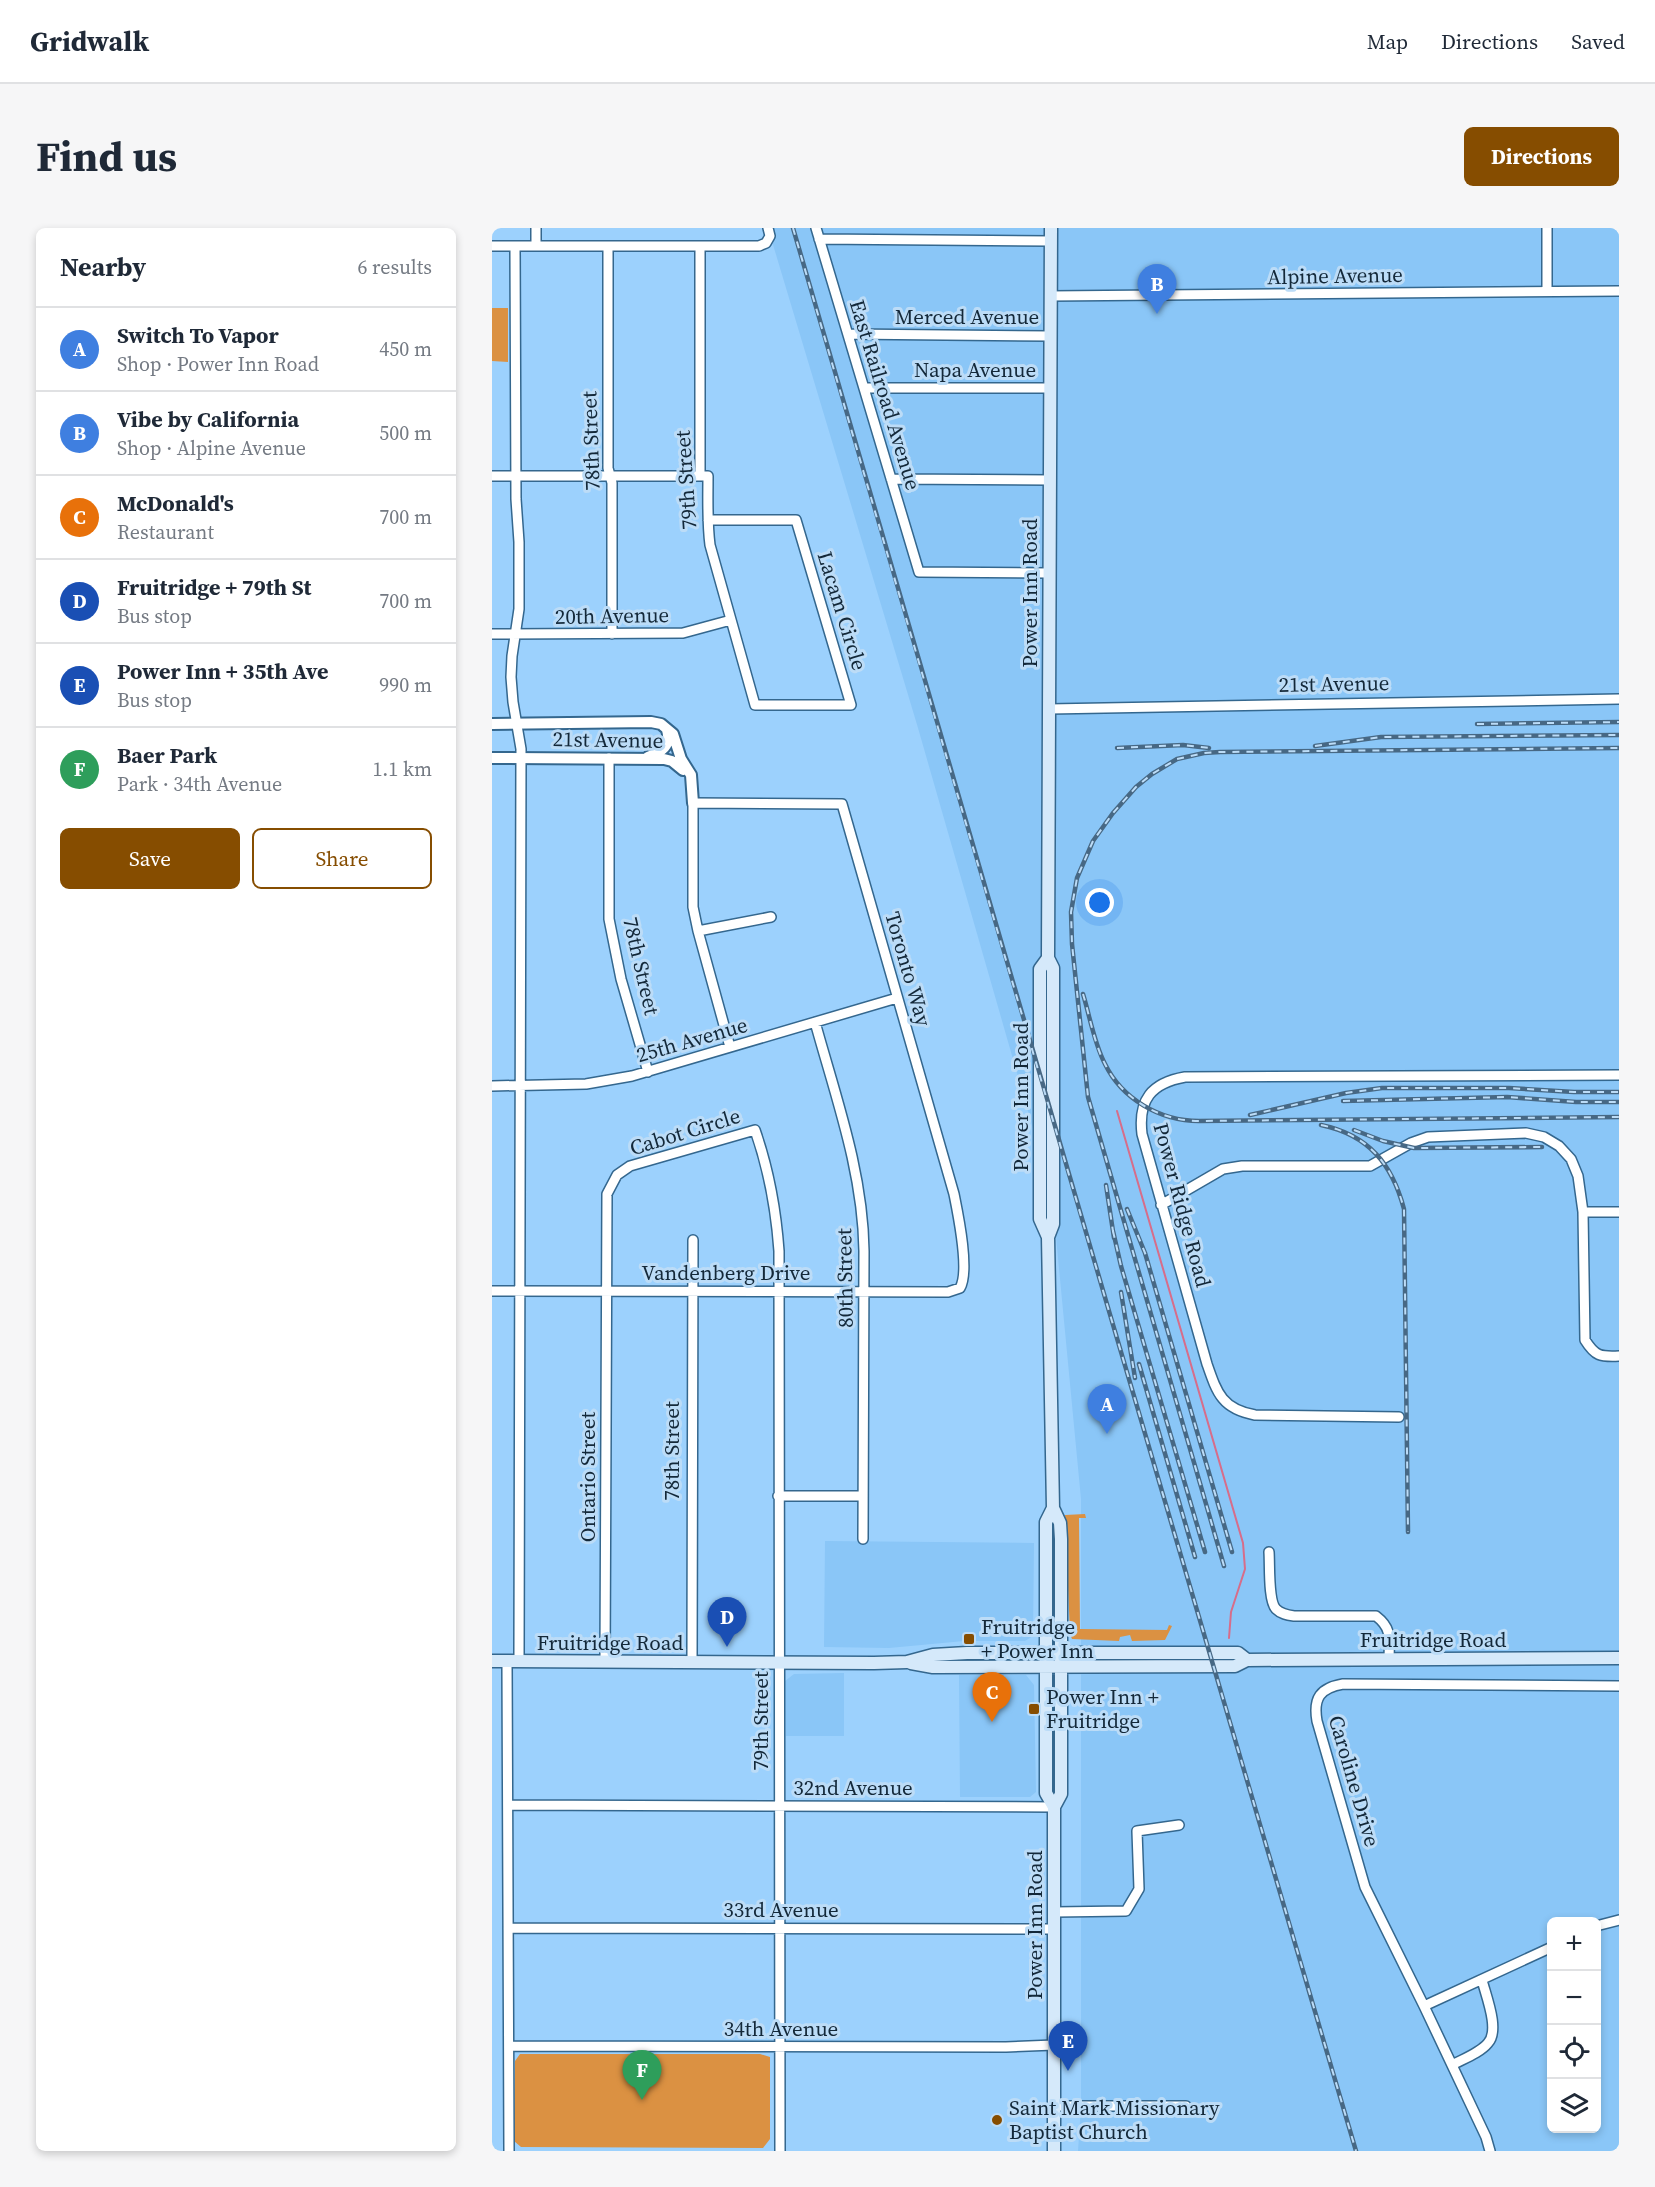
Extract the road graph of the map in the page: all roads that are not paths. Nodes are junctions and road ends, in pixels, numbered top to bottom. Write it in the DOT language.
graph roads {
  1 [pos="536,228"];
  2 [pos="768,228"];
  3 [pos="816,228"];
  4 [pos="1051,228"];
  5 [pos="1547,228"];
  6 [pos="819,239"];
  7 [pos="1051,241"];
  8 [pos="492,246"];
  9 [pos="515,246"];
  10 [pos="536,246"];
  11 [pos="608,246"];
  12 [pos="700,246"];
  13 [pos="1547,291"];
  14 [pos="1619,291"];
  15 [pos="1050,296"];
  16 [pos="848,334"];
  17 [pos="1050,336"];
  18 [pos="864,388"];
  19 [pos="1050,388"];
  20 [pos="492,476"];
  21 [pos="516,476"];
  22 [pos="611,476"];
  23 [pos="700,476"];
  24 [pos="891,479"];
  25 [pos="1050,480"];
  26 [pos="708,520"];
  27 [pos="1049,573"];
  28 [pos="731,620"];
  29 [pos="492,634"];
  30 [pos="514,634"];
  31 [pos="612,634"];
  32 [pos="1619,699"];
  33 [pos="755,705"];
  34 [pos="1049,709"];
  35 [pos="492,723"];
  36 [pos="517,723"];
  37 [pos="666,728"];
  38 [pos="492,758"];
  39 [pos="520,758"];
  40 [pos="609,758"];
  41 [pos="642,758"];
  42 [pos="692,783"];
  43 [pos="693,804"];
  44 [pos="771,917"];
  45 [pos="698,931"];
  46 [pos="897,998"];
  47 [pos="815,1022"];
  48 [pos="730,1047"];
  49 [pos="648,1072"];
  50 [pos="1619,1075"];
  51 [pos="492,1086"];
  52 [pos="520,1086"];
  53 [pos="1161,1205"];
  54 [pos="1583,1212"];
  55 [pos="1619,1212"];
  56 [pos="693,1240"];
  57 [pos="960,1288"];
  58 [pos="492,1291"];
  59 [pos="519,1291"];
  60 [pos="606,1291"];
  61 [pos="692,1291"];
  62 [pos="779,1291"];
  63 [pos="864,1291"];
  64 [pos="1619,1356"];
  65 [pos="1399,1417"];
  66 [pos="778,1496"];
  67 [pos="863,1496"];
  68 [pos="1053,1508"];
  69 [pos="863,1539"];
  70 [pos="1269,1552"];
  71 [pos="1046,1653"];
  72 [pos="1619,1658"];
  73 [pos="1062,1659"];
  74 [pos="1389,1660"];
  75 [pos="492,1661"];
  76 [pos="513,1662"];
  77 [pos="605,1662"];
  78 [pos="692,1662"];
  79 [pos="778,1662"];
  80 [pos="907,1662"];
  81 [pos="1045,1666"];
  82 [pos="1619,1686"];
  83 [pos="508,1805"];
  84 [pos="779,1806"];
  85 [pos="1054,1807"];
  86 [pos="1179,1825"];
  87 [pos="1055,1912"];
  88 [pos="1619,1920"];
  89 [pos="1601,1925"];
  90 [pos="508,1928"];
  91 [pos="780,1928"];
  92 [pos="1054,1929"];
  93 [pos="1547,1949"];
  94 [pos="1482,1980"];
  95 [pos="1424,2006"];
  96 [pos="1054,2045"];
  97 [pos="508,2046"];
  98 [pos="780,2047"];
  99 [pos="1452,2065"];
  100 [pos="1054,2106"];
  101 [pos="1186,2106"];
  102 [pos="509,2151"];
  103 [pos="780,2151"];
  104 [pos="1054,2151"];
  105 [pos="1490,2151"];
  1 -- 10 [label="street"];
  2 -- 12 [label="street"];
  3 -- 6 [label="street, East Railroad Avenue"];
  4 -- 7 [label="main road, Power Inn Road"];
  5 -- 13 [label="street"];
  6 -- 7 [label="street"];
  6 -- 16 [label="street, East Railroad Avenue"];
  7 -- 15 [label="main road, Power Inn Road"];
  8 -- 9 [label="street"];
  9 -- 10 [label="street"];
  9 -- 21 [label="street"];
  10 -- 11 [label="street"];
  11 -- 12 [label="street"];
  11 -- 22 [label="street, 78th Street"];
  12 -- 23 [label="street, 79th Street"];
  13 -- 14 [label="street, Alpine Avenue"];
  13 -- 15 [label="street, Alpine Avenue"];
  15 -- 17 [label="main road, Power Inn Road"];
  16 -- 17 [label="street, Merced Avenue"];
  16 -- 18 [label="street, East Railroad Avenue"];
  17 -- 19 [label="main road, Power Inn Road"];
  18 -- 19 [label="street, Napa Avenue"];
  18 -- 24 [label="street, East Railroad Avenue"];
  19 -- 25 [label="main road, Power Inn Road"];
  20 -- 21 [label="street"];
  21 -- 22 [label="street"];
  21 -- 30 [label="street"];
  22 -- 23 [label="street"];
  22 -- 31 [label="street, 78th Street"];
  23 -- 26 [label="street, 79th Street"];
  24 -- 25 [label="street"];
  24 -- 27 [label="street, East Railroad Avenue"];
  25 -- 27 [label="main road, Power Inn Road"];
  26 -- 28 [label="street, 79th Street"];
  26 -- 33 [label="street, Lacam Circle"];
  27 -- 34 [label="main road, Power Inn Road"];
  28 -- 31 [label="street, 20th Avenue"];
  28 -- 33 [label="street, 79th Street"];
  29 -- 30 [label="street, 20th Avenue"];
  30 -- 31 [label="street, 20th Avenue"];
  30 -- 36 [label="street"];
  32 -- 34 [label="street, 21st Avenue"];
  34 -- 68 [label="main road, Power Inn Road"];
  35 -- 36 [label="street, 21st Avenue"];
  36 -- 37 [label="street, 21st Avenue"];
  36 -- 39 [label="street"];
  37 -- 41 [label="street"];
  37 -- 42 [label="street"];
  38 -- 39 [label="street, 21st Avenue"];
  39 -- 40 [label="street, 21st Avenue"];
  39 -- 52 [label="street"];
  40 -- 41 [label="street, 21st Avenue"];
  40 -- 49 [label="street, 78th Street"];
  41 -- 42 [label="street, 21st Avenue"];
  42 -- 43 [label="street"];
  43 -- 45 [label="street"];
  43 -- 46 [label="street, Toronto Way"];
  44 -- 45 [label="street"];
  45 -- 48 [label="street"];
  46 -- 47 [label="street, 25th Avenue"];
  46 -- 57 [label="street, Toronto Way"];
  47 -- 48 [label="street, 25th Avenue"];
  47 -- 63 [label="street, 80th Street"];
  48 -- 49 [label="street, 25th Avenue"];
  49 -- 52 [label="street, 25th Avenue"];
  50 -- 53 [label="street, Power Ridge Road"];
  51 -- 52 [label="street, 25th Avenue"];
  52 -- 59 [label="street"];
  53 -- 54 [label="street"];
  53 -- 65 [label="street, Power Ridge Road"];
  54 -- 55 [label="street"];
  54 -- 64 [label="street"];
  56 -- 61 [label="street, 78th Street"];
  57 -- 63 [label="street, Vandenberg Drive"];
  58 -- 59 [label="street, Vandenberg Drive"];
  59 -- 60 [label="street, Vandenberg Drive"];
  59 -- 76 [label="street"];
  60 -- 61 [label="street, Vandenberg Drive"];
  60 -- 62 [label="street, Cabot Circle"];
  60 -- 77 [label="street, Ontario Street"];
  61 -- 62 [label="street, Vandenberg Drive"];
  61 -- 78 [label="street, 78th Street"];
  62 -- 63 [label="street, Vandenberg Drive"];
  62 -- 66 [label="street, 79th Street"];
  63 -- 67 [label="street, 80th Street"];
  66 -- 67 [label="street"];
  66 -- 79 [label="street, 79th Street"];
  67 -- 69 [label="street, 80th Street"];
  68 -- 71 [label="main road, Power Inn Road"];
  68 -- 73 [label="main road, Power Inn Road"];
  70 -- 74 [label="street"];
  71 -- 73 [label="main road, Fruitridge Road"];
  71 -- 80 [label="main road, Fruitridge Road"];
  71 -- 81 [label="main road, Power Inn Road"];
  72 -- 74 [label="main road, Fruitridge Road"];
  73 -- 74 [label="main road, Fruitridge Road"];
  73 -- 81 [label="main road, Fruitridge Road"];
  73 -- 85 [label="main road, Power Inn Road"];
  75 -- 76 [label="main road, Fruitridge Road"];
  76 -- 77 [label="main road, Fruitridge Road"];
  76 -- 83 [label="street"];
  77 -- 78 [label="main road, Fruitridge Road"];
  78 -- 79 [label="main road, Fruitridge Road"];
  79 -- 80 [label="main road, Fruitridge Road"];
  79 -- 84 [label="street, 79th Street"];
  80 -- 81 [label="main road, Fruitridge Road"];
  81 -- 85 [label="main road, Power Inn Road"];
  82 -- 95 [label="street, Caroline Drive"];
  83 -- 84 [label="street, 32nd Avenue"];
  83 -- 90 [label="street"];
  84 -- 85 [label="street, 32nd Avenue"];
  84 -- 91 [label="street, 79th Street"];
  85 -- 87 [label="main road, Power Inn Road"];
  86 -- 87 [label="street"];
  87 -- 92 [label="main road, Power Inn Road"];
  88 -- 89 [label="street"];
  90 -- 91 [label="street, 33rd Avenue"];
  90 -- 97 [label="street"];
  91 -- 92 [label="street, 33rd Avenue"];
  91 -- 98 [label="street, 79th Street"];
  92 -- 96 [label="main road, Power Inn Road"];
  93 -- 94 [label="street"];
  94 -- 95 [label="street"];
  94 -- 99 [label="street"];
  95 -- 99 [label="street, Caroline Drive"];
  96 -- 98 [label="street, 34th Avenue"];
  96 -- 100 [label="main road, Power Inn Road"];
  97 -- 98 [label="street, 34th Avenue"];
  97 -- 102 [label="street"];
  98 -- 103 [label="street, 79th Street"];
  99 -- 105 [label="street, Caroline Drive"];
  100 -- 101 [label="street"];
  100 -- 104 [label="main road, Power Inn Road"];
}
